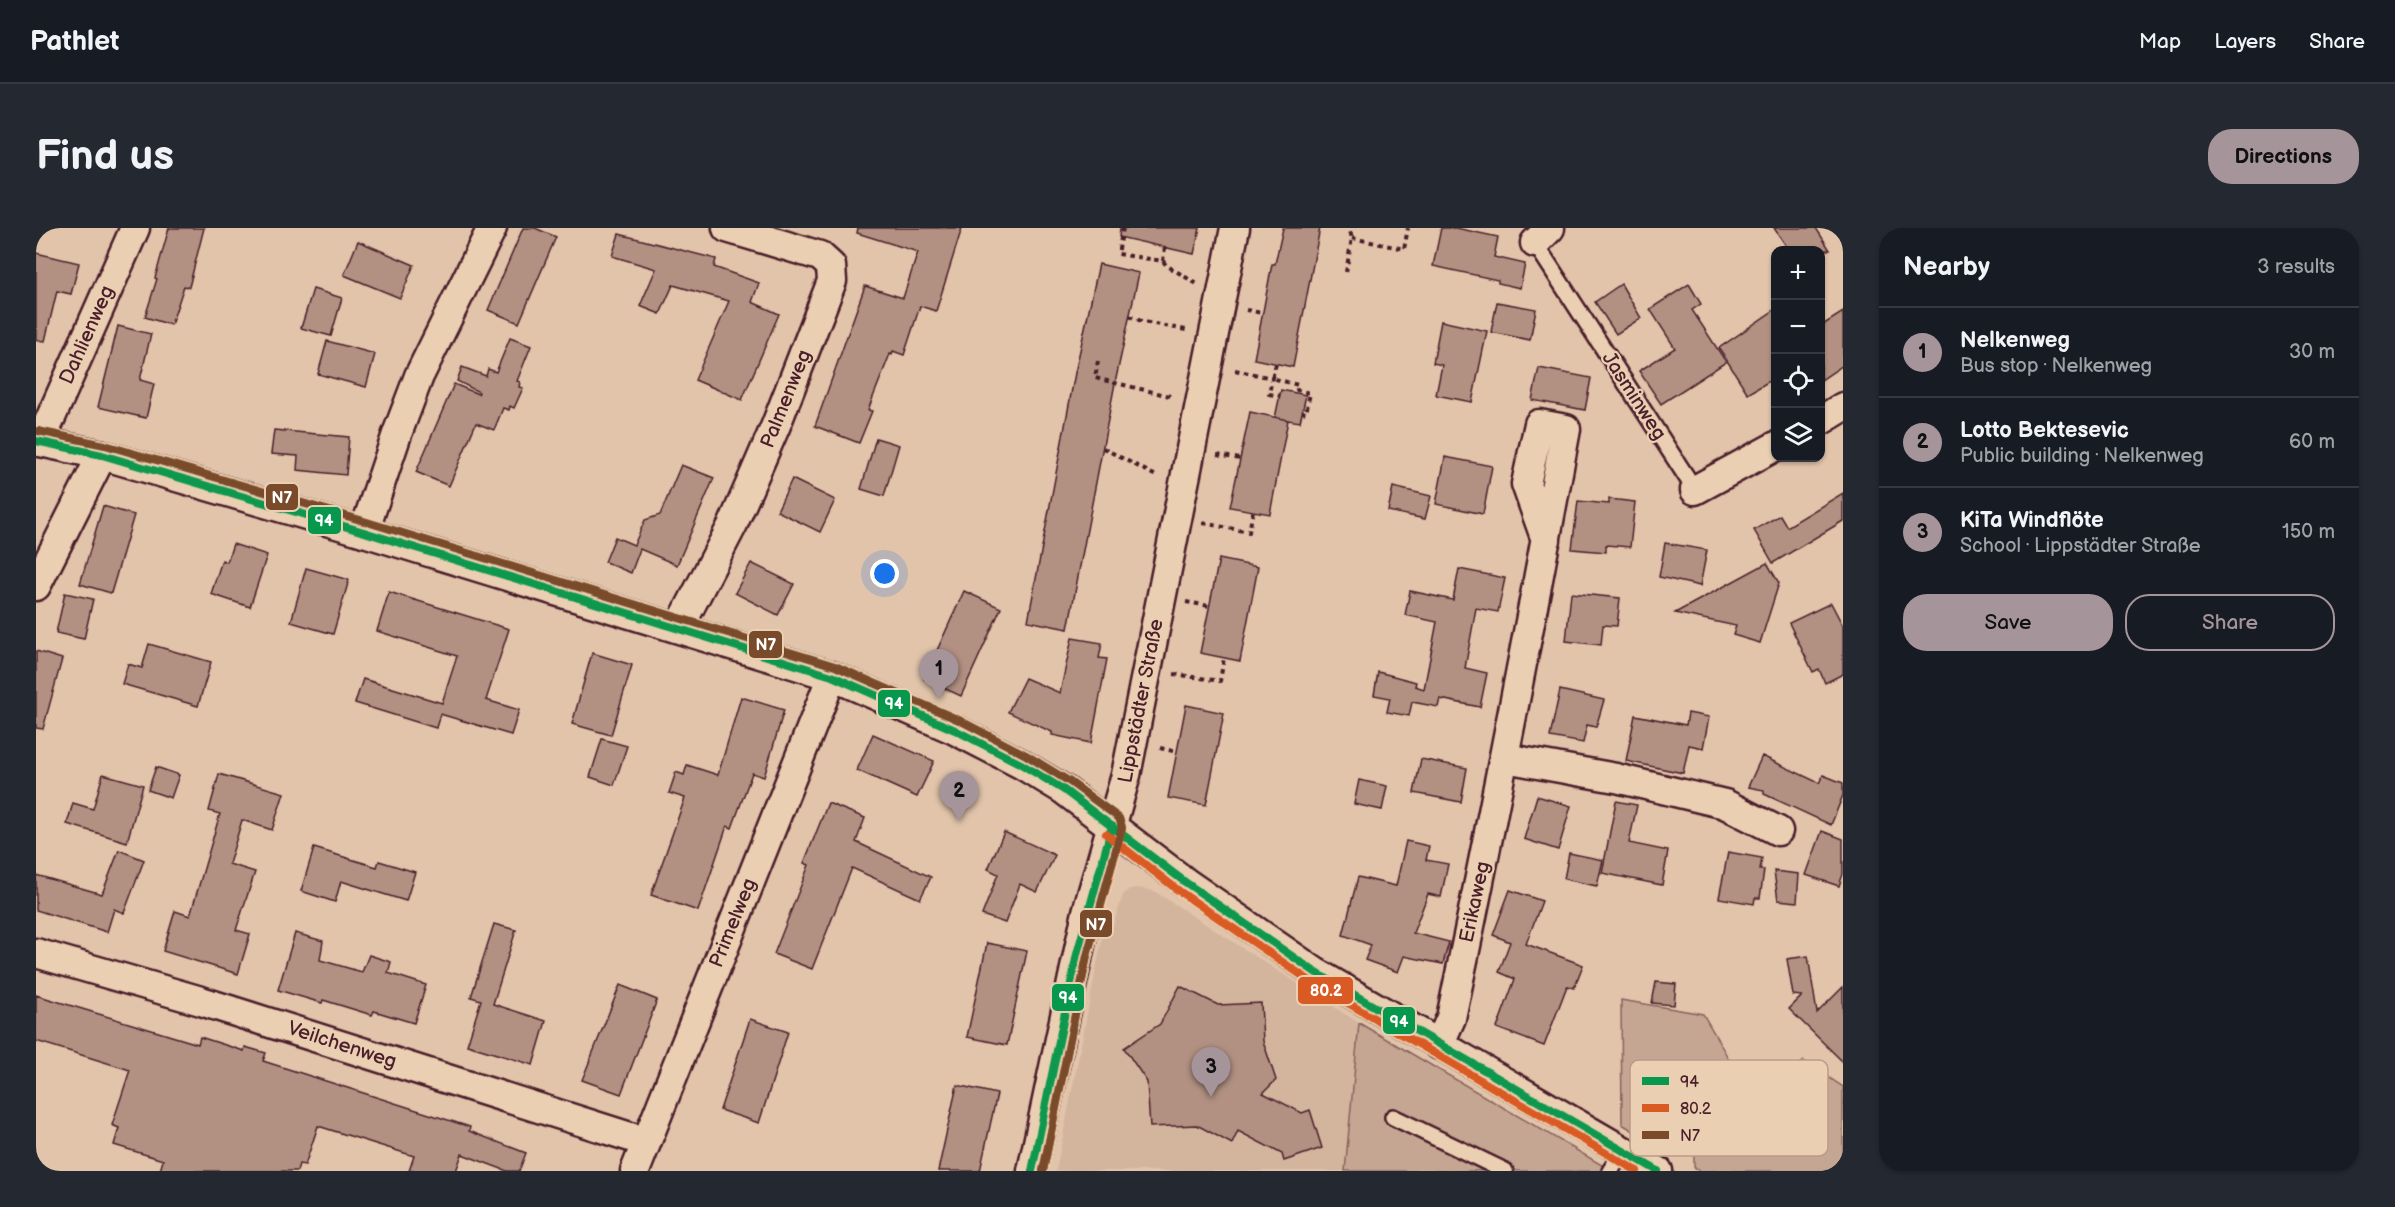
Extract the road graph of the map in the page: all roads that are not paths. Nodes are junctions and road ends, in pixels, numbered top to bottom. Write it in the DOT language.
graph roads {
  1 [pos="135,228"];
  2 [pos="492,228"];
  3 [pos="727,228"];
  4 [pos="1235,228"];
  5 [pos="1542,236"];
  6 [pos="1843,407"];
  7 [pos="1825,419"];
  8 [pos="38,442"];
  9 [pos="1771,449"];
  10 [pos="102,455"];
  11 [pos="1695,490"];
  12 [pos="364,532"];
  13 [pos="1546,540"];
  14 [pos="36,586"];
  15 [pos="679,628"];
  16 [pos="832,676"];
  17 [pos="1505,758"];
  18 [pos="1112,826"];
  19 [pos="1778,831"];
  20 [pos="36,953"];
  21 [pos="1439,1045"];
  22 [pos="1393,1117"];
  23 [pos="646,1142"];
  24 [pos="1616,1161"];
  25 [pos="634,1171"];
  26 [pos="1032,1171"];
  27 [pos="1505,1171"];
  28 [pos="1658,1171"];
  1 -- 8 [label="street, Dahlienweg"];
  2 -- 12 [label="street"];
  3 -- 15 [label="street, Palmenweg"];
  4 -- 18 [label="street, Lippstädter Straße"];
  5 -- 11 [label="lane, Jasminweg"];
  6 -- 7 [label="street"];
  8 -- 10 [label="street"];
  9 -- 11 [label="street, Jasminweg"];
  10 -- 12 [label="street"];
  10 -- 14 [label="street"];
  12 -- 15 [label="street"];
  13 -- 17 [label="street, Erikaweg"];
  15 -- 16 [label="street"];
  16 -- 18 [label="street"];
  16 -- 23 [label="street, Primelweg"];
  17 -- 19 [label="street"];
  17 -- 21 [label="street, Erikaweg"];
  18 -- 21 [label="street"];
  18 -- 26 [label="street, Lippstädter Straße"];
  20 -- 23 [label="street, Veilchenweg"];
  21 -- 24 [label="street"];
  22 -- 27 [label="lane"];
  23 -- 25 [label="street, Primelweg"];
  24 -- 28 [label="street"];
}
